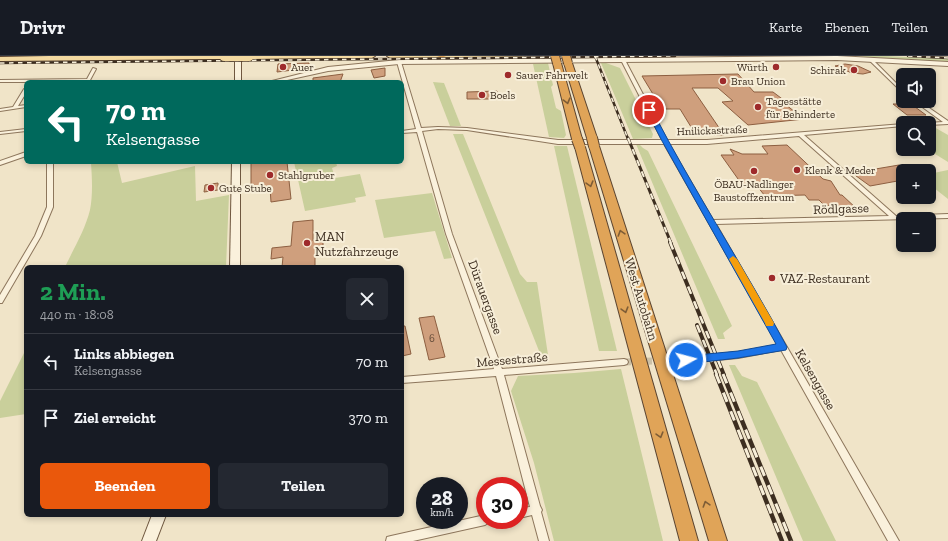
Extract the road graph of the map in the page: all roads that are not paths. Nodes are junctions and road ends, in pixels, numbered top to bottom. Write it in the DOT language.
graph roads {
  1 [pos="108,56"];
  2 [pos="238,56"];
  3 [pos="314,56"];
  4 [pos="372,56"];
  5 [pos="390,56"];
  6 [pos="442,56"];
  7 [pos="522,56"];
  8 [pos="94,57"];
  9 [pos="249,57"];
  10 [pos="0,58"];
  11 [pos="870,59"];
  12 [pos="556,60"];
  13 [pos="567,60"];
  14 [pos="624,60"];
  15 [pos="399,62"];
  16 [pos="948,64"];
  17 [pos="94,69"];
  18 [pos="88,80"];
  19 [pos="238,80"];
  20 [pos="280,80"];
  21 [pos="0,81"];
  22 [pos="24,82"];
  23 [pos="896,85"];
  24 [pos="24,93"];
  25 [pos="24,106"];
  26 [pos="14,108"];
  27 [pos="926,108"];
  28 [pos="0,110"];
  29 [pos="948,123"];
  30 [pos="936,124"];
  31 [pos="896,126"];
  32 [pos="24,130"];
  33 [pos="418,130"];
  34 [pos="404,132"];
  35 [pos="0,133"];
  36 [pos="800,134"];
  37 [pos="665,141"];
  38 [pos="24,155"];
  39 [pos="0,163"];
  40 [pos="50,164"];
  41 [pos="236,164"];
  42 [pos="948,216"];
  43 [pos="894,217"];
  44 [pos="712,222"];
  45 [pos="235,265"];
  46 [pos="0,301"];
  47 [pos="782,347"];
  48 [pos="686,360"];
  49 [pos="624,362"];
  50 [pos="499,372"];
  51 [pos="404,380"];
  52 [pos="537,510"];
  53 [pos="528,512"];
  54 [pos="158,517"];
  55 [pos="476,522"];
  56 [pos="149,541"];
  57 [pos="391,541"];
  58 [pos="544,541"];
  59 [pos="689,541"];
  60 [pos="718,541"];
  61 [pos="894,541"];
  1 -- 8 [label="main road"];
  2 -- 19 [label="main road"];
  3 -- 4 [label="main road"];
  3 -- 9 [label="main road"];
  5 -- 6 [label="main road"];
  6 -- 7 [label="main road"];
  8 -- 9 [label="main road, bridge"];
  8 -- 10 [label="main road"];
  11 -- 14 [label="street"];
  11 -- 16 [label="street"];
  11 -- 23 [label="street"];
  12 -- 59 [label="highway, West Autobahn, one-way"];
  60 -- 13 [label="highway, West Autobahn, one-way"];
  14 -- 15 [label="street"];
  14 -- 37 [label="street, Kelsengasse"];
  15 -- 20 [label="street"];
  15 -- 33 [label="street, Dürauergasse"];
  17 -- 18 [label="street"];
  21 -- 22 [label="street"];
  24 -- 26 [label="street"];
  25 -- 26 [label="street"];
  26 -- 28 [label="street"];
  27 -- 29 [label="street"];
  29 -- 30 [label="street"];
  31 -- 36 [label="street, Hnilickastraße"];
  32 -- 35 [label="street"];
  33 -- 34 [label="street, Hnilickastraße"];
  33 -- 37 [label="street, Hnilickastraße"];
  33 -- 50 [label="street, Dürauergasse"];
  36 -- 37 [label="street, Hnilickastraße"];
  36 -- 43 [label="street"];
  37 -- 44 [label="street, Kelsengasse"];
  38 -- 39 [label="street"];
  40 -- 46 [label="street"];
  41 -- 45 [label="main road"];
  42 -- 43 [label="street, Rödlgasse"];
  43 -- 44 [label="street, Rödlgasse"];
  44 -- 47 [label="street, Kelsengasse"];
  47 -- 48 [label="street"];
  47 -- 61 [label="street, Kelsengasse"];
  49 -- 50 [label="street, Messestraße"];
  50 -- 51 [label="street, Messestraße"];
  50 -- 52 [label="street, Dürauergasse"];
  52 -- 53 [label="street"];
  52 -- 58 [label="street, Dürauergasse"];
  54 -- 56 [label="main road"];
  55 -- 57 [label="street"];
}
